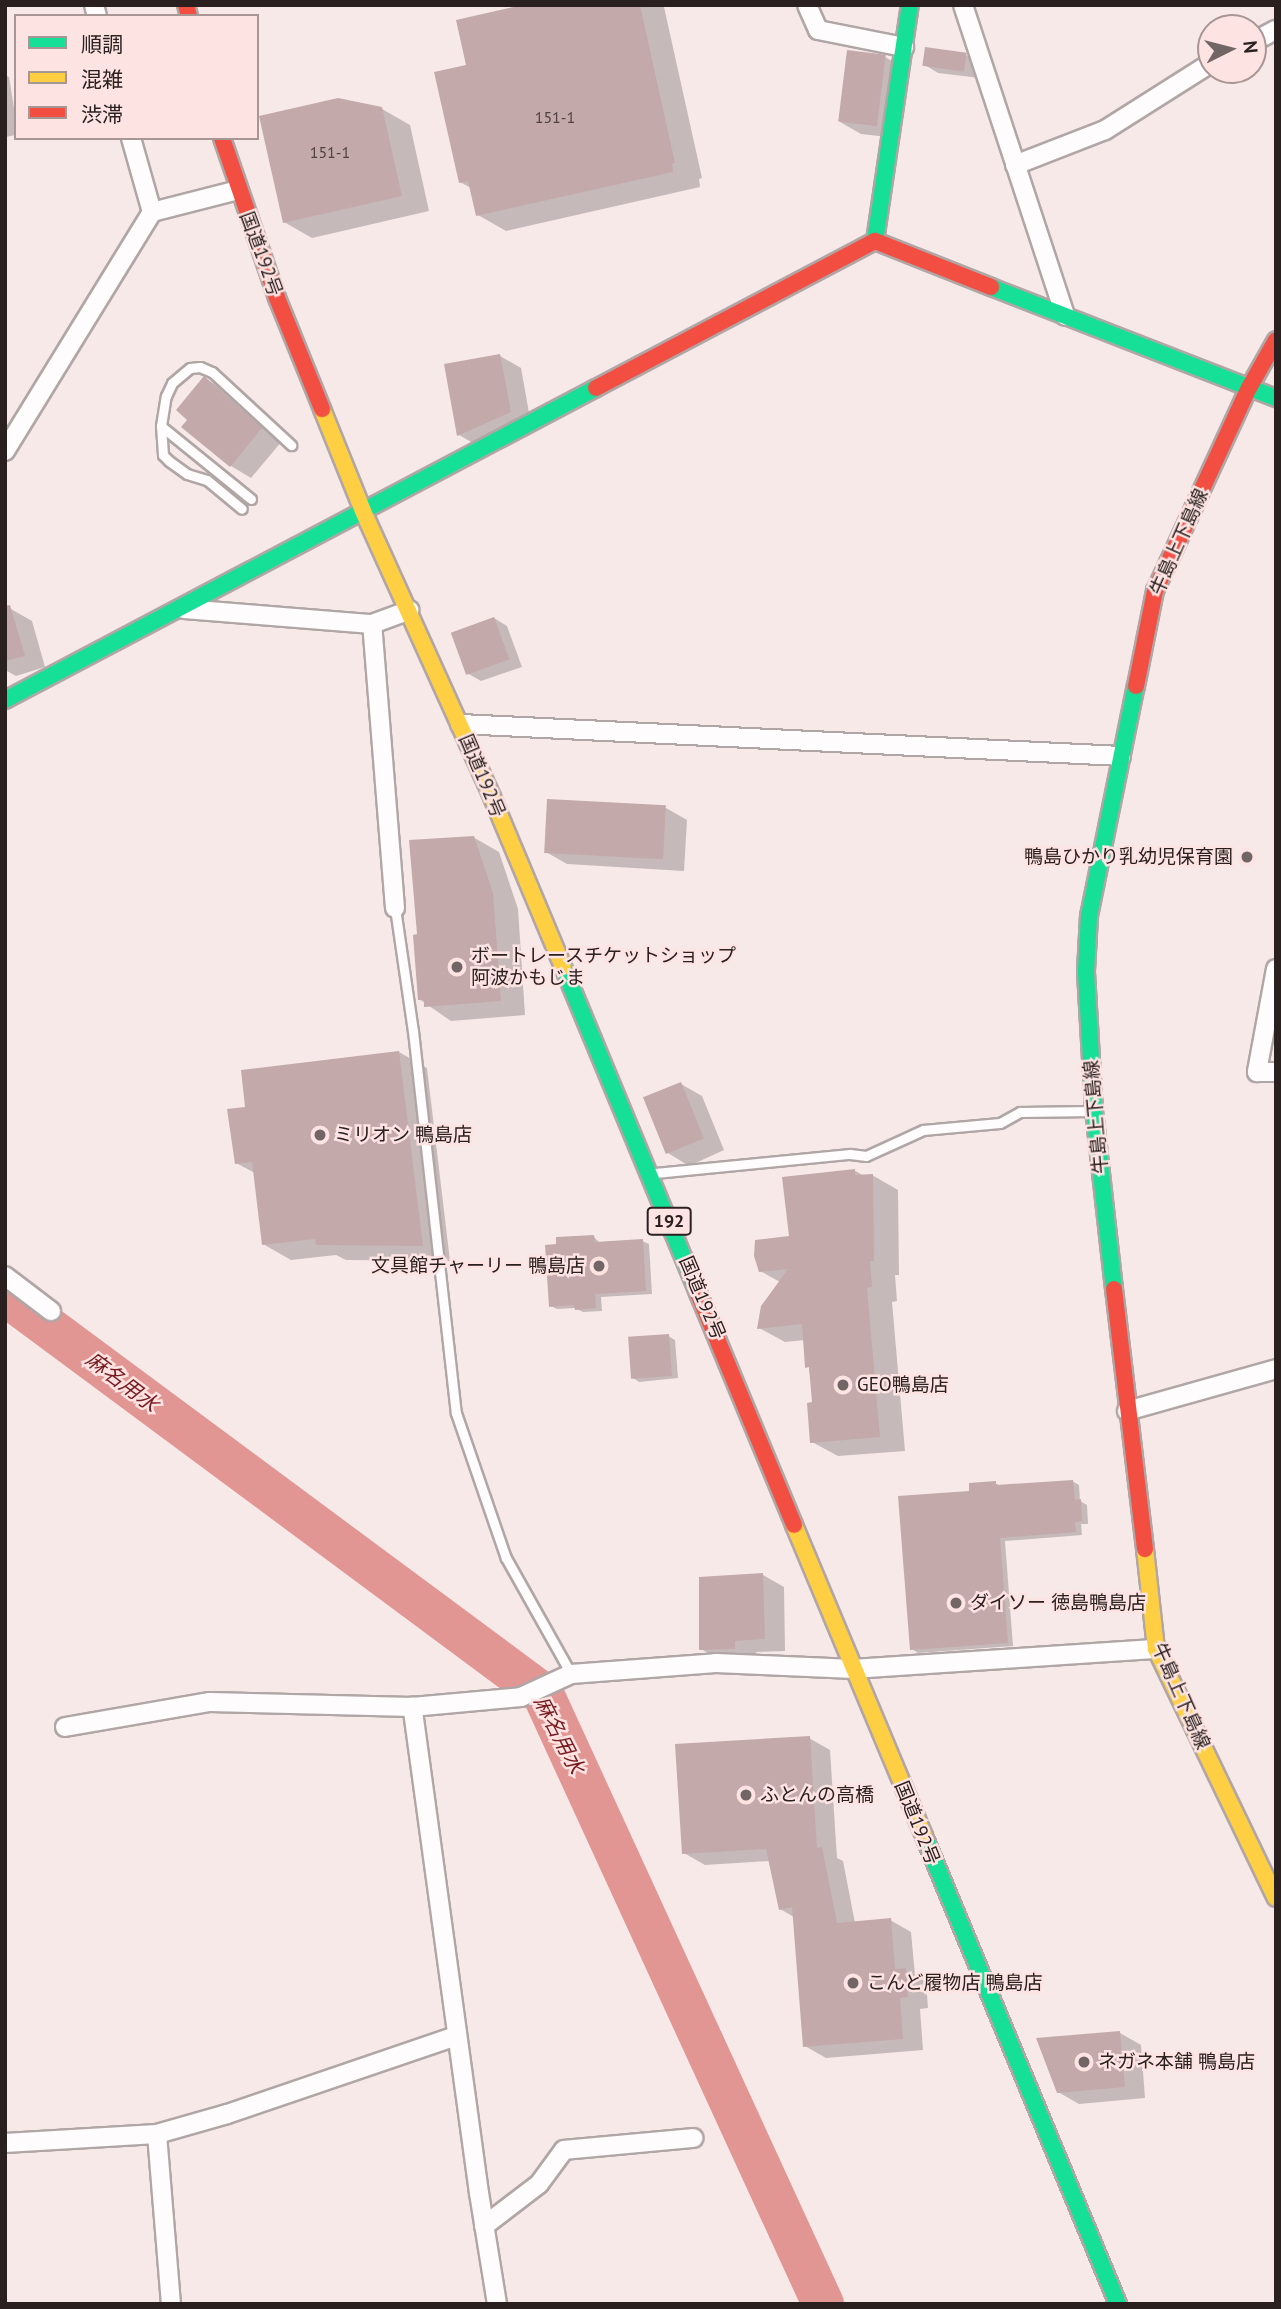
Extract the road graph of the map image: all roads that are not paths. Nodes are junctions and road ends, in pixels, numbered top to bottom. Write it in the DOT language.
graph roads {
  1 [pos="807,5"];
  2 [pos="910,5"];
  3 [pos="963,5"];
  4 [pos="904,47"];
  5 [pos="1197,72"];
  6 [pos="132,140"];
  7 [pos="223,140"];
  8 [pos="1015,165"];
  9 [pos="237,190"];
  10 [pos="152,212"];
  11 [pos="875,241"];
  12 [pos="1065,316"];
  13 [pos="1276,340"];
  14 [pos="1249,388"];
  15 [pos="1276,398"];
  16 [pos="161,426"];
  17 [pos="290,444"];
  18 [pos="5,451"];
  19 [pos="251,499"];
  20 [pos="242,509"];
  21 [pos="363,511"];
  22 [pos="184,608"];
  23 [pos="410,610"];
  24 [pos="372,624"];
  25 [pos="5,700"];
  26 [pos="460,724"];
  27 [pos="1121,757"];
  28 [pos="395,908"];
  29 [pos="1276,970"];
  30 [pos="1276,1072"];
  31 [pos="1094,1111"];
  32 [pos="649,1173"];
  33 [pos="5,1276"];
  34 [pos="51,1311"];
  35 [pos="1276,1369"];
  36 [pos="1127,1411"];
  37 [pos="1156,1649"];
  38 [pos="854,1669"];
  39 [pos="570,1674"];
  40 [pos="412,1707"];
  41 [pos="65,1727"];
  42 [pos="1276,1898"];
  43 [pos="456,2036"];
  44 [pos="156,2134"];
  45 [pos="693,2138"];
  46 [pos="5,2143"];
  47 [pos="484,2226"];
  48 [pos="171,2304"];
  49 [pos="498,2304"];
  50 [pos="1118,2304"];
  1 -- 4 [label="street"];
  2 -- 4 [label="main road"];
  3 -- 8 [label="street"];
  4 -- 11 [label="main road"];
  5 -- 8 [label="street"];
  6 -- 10 [label="street"];
  7 -- 9 [label="main road, 国道192号 / 192"];
  8 -- 12 [label="street"];
  9 -- 10 [label="street"];
  9 -- 21 [label="main road, 国道192号 / 192"];
  10 -- 18 [label="street"];
  11 -- 12 [label="main road"];
  11 -- 21 [label="main road"];
  12 -- 14 [label="main road"];
  13 -- 14 [label="main road, 牛島上下島線"];
  14 -- 15 [label="main road"];
  14 -- 27 [label="main road, 牛島上下島線"];
  16 -- 17 [label="lane"];
  16 -- 19 [label="lane"];
  16 -- 20 [label="lane"];
  21 -- 22 [label="main road"];
  21 -- 23 [label="main road, 国道192号 / 192"];
  22 -- 24 [label="street"];
  22 -- 25 [label="main road"];
  23 -- 24 [label="street"];
  23 -- 26 [label="main road, 国道192号 / 192"];
  24 -- 28 [label="street"];
  26 -- 27 [label="street"];
  26 -- 32 [label="main road, 国道192号 / 192"];
  27 -- 31 [label="main road, 牛島上下島線"];
  28 -- 39 [label="lane"];
  29 -- 30 [label="street"];
  31 -- 32 [label="lane"];
  31 -- 36 [label="main road, 牛島上下島線"];
  32 -- 38 [label="main road, 国道192号 / 192"];
  33 -- 34 [label="street"];
  35 -- 36 [label="street"];
  36 -- 37 [label="main road, 牛島上下島線"];
  37 -- 38 [label="street"];
  37 -- 42 [label="main road, 牛島上下島線"];
  38 -- 39 [label="street"];
  38 -- 50 [label="main road, 国道192号 / 192"];
  39 -- 40 [label="street"];
  40 -- 41 [label="street"];
  40 -- 43 [label="street"];
  43 -- 44 [label="street"];
  43 -- 47 [label="street"];
  44 -- 46 [label="street"];
  44 -- 48 [label="street"];
  45 -- 47 [label="street"];
  47 -- 49 [label="street"];
}
